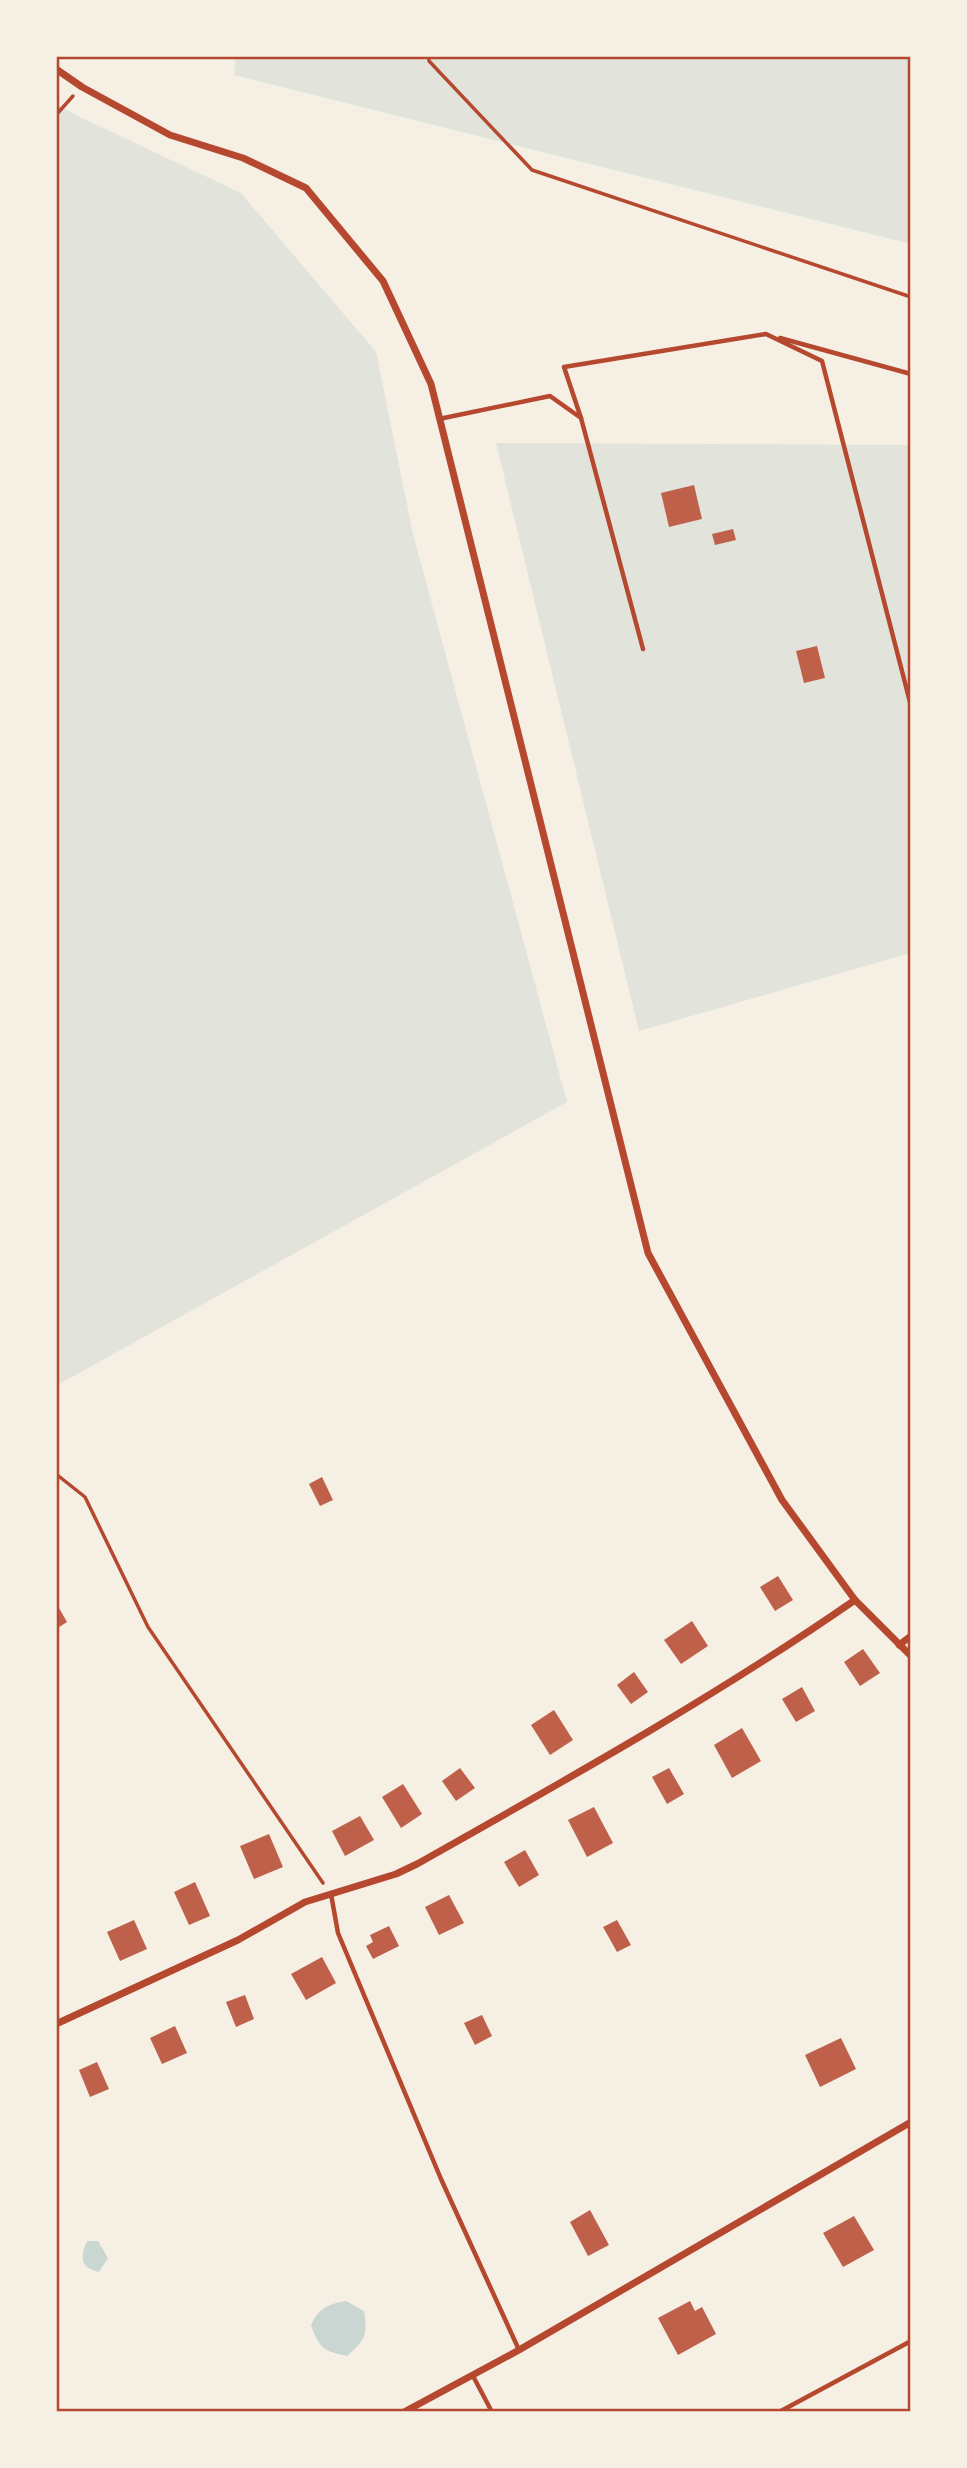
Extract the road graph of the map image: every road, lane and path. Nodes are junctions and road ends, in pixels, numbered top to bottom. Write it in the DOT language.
graph roads {
  1 [pos="429,56"];
  2 [pos="56,69"];
  3 [pos="82,87"];
  4 [pos="56,116"];
  5 [pos="911,297"];
  6 [pos="765,334"];
  7 [pos="911,374"];
  8 [pos="581,418"];
  9 [pos="438,419"];
  10 [pos="643,649"];
  11 [pos="911,706"];
  12 [pos="56,1474"];
  13 [pos="855,1600"];
  14 [pos="911,1636"];
  15 [pos="899,1645"];
  16 [pos="911,1656"];
  17 [pos="331,1894"];
  18 [pos="56,2024"];
  19 [pos="911,2122"];
  20 [pos="911,2340"];
  21 [pos="519,2350"];
  22 [pos="473,2375"];
  23 [pos="404,2412"];
  24 [pos="492,2412"];
  25 [pos="779,2412"];
  1 -- 5 [label="path"];
  2 -- 3 [label="street"];
  3 -- 4 [label="path"];
  3 -- 9 [label="street"];
  6 -- 7 [label="lane"];
  6 -- 8 [label="lane"];
  6 -- 11 [label="lane"];
  8 -- 9 [label="lane"];
  8 -- 10 [label="lane"];
  9 -- 13 [label="street"];
  12 -- 17 [label="path"];
  13 -- 15 [label="street"];
  13 -- 17 [label="street"];
  14 -- 15 [label="street"];
  15 -- 16 [label="street"];
  17 -- 18 [label="street"];
  17 -- 21 [label="lane"];
  19 -- 21 [label="street"];
  20 -- 25 [label="lane"];
  21 -- 22 [label="street"];
  22 -- 23 [label="street"];
  22 -- 24 [label="lane"];
}
